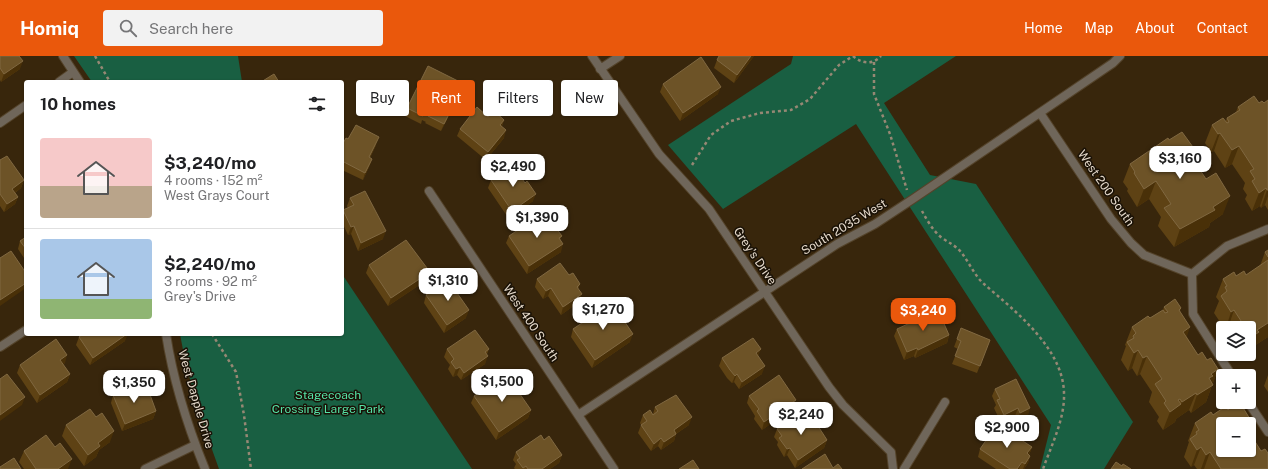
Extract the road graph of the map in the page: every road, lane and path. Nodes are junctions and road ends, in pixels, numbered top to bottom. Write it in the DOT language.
graph roads {
  1 [pos="63,56"];
  2 [pos="95,56"];
  3 [pos="592,56"];
  4 [pos="620,56"];
  5 [pos="853,56"];
  6 [pos="881,56"];
  7 [pos="1120,56"];
  8 [pos="874,62"];
  9 [pos="600,69"];
  10 [pos="73,72"];
  11 [pos="62,80"];
  12 [pos="79,80"];
  13 [pos="109,80"];
  14 [pos="24,106"];
  15 [pos="1040,113"];
  16 [pos="0,123"];
  17 [pos="692,164"];
  18 [pos="907,190"];
  19 [pos="429,191"];
  20 [pos="922,211"];
  21 [pos="1268,229"];
  22 [pos="1192,274"];
  23 [pos="765,291"];
  24 [pos="24,331"];
  25 [pos="166,336"];
  26 [pos="213,336"];
  27 [pos="0,347"];
  28 [pos="1228,369"];
  29 [pos="945,402"];
  30 [pos="1253,409"];
  31 [pos="578,415"];
  32 [pos="1268,432"];
  33 [pos="195,444"];
  34 [pos="145,469"];
  35 [pos="205,469"];
  36 [pos="251,469"];
  37 [pos="614,469"];
  38 [pos="893,469"];
  39 [pos="904,469"];
  40 [pos="1043,469"];
  1 -- 10 [label="street"];
  2 -- 13 [label="path"];
  3 -- 9 [label="street, Grey's Drive"];
  4 -- 9 [label="street"];
  5 -- 8 [label="path"];
  5 -- 17 [label="path"];
  6 -- 8 [label="path"];
  7 -- 15 [label="street, South 2035 West"];
  8 -- 18 [label="path"];
  9 -- 23 [label="street, Grey's Drive"];
  10 -- 11 [label="street"];
  10 -- 12 [label="street"];
  14 -- 16 [label="street"];
  15 -- 22 [label="street, West 200 South"];
  15 -- 23 [label="street, South 2035 West"];
  19 -- 31 [label="street, West 400 South"];
  20 -- 40 [label="path"];
  21 -- 22 [label="street"];
  22 -- 28 [label="street"];
  23 -- 31 [label="street, South 2035 West"];
  23 -- 38 [label="street, Grey's Drive"];
  24 -- 27 [label="street"];
  25 -- 33 [label="street, West Dapple Drive"];
  26 -- 36 [label="path"];
  29 -- 39 [label="street"];
  30 -- 32 [label="street"];
  31 -- 37 [label="street, West 400 South"];
  33 -- 34 [label="street"];
  33 -- 35 [label="street, West Dapple Drive"];
}
